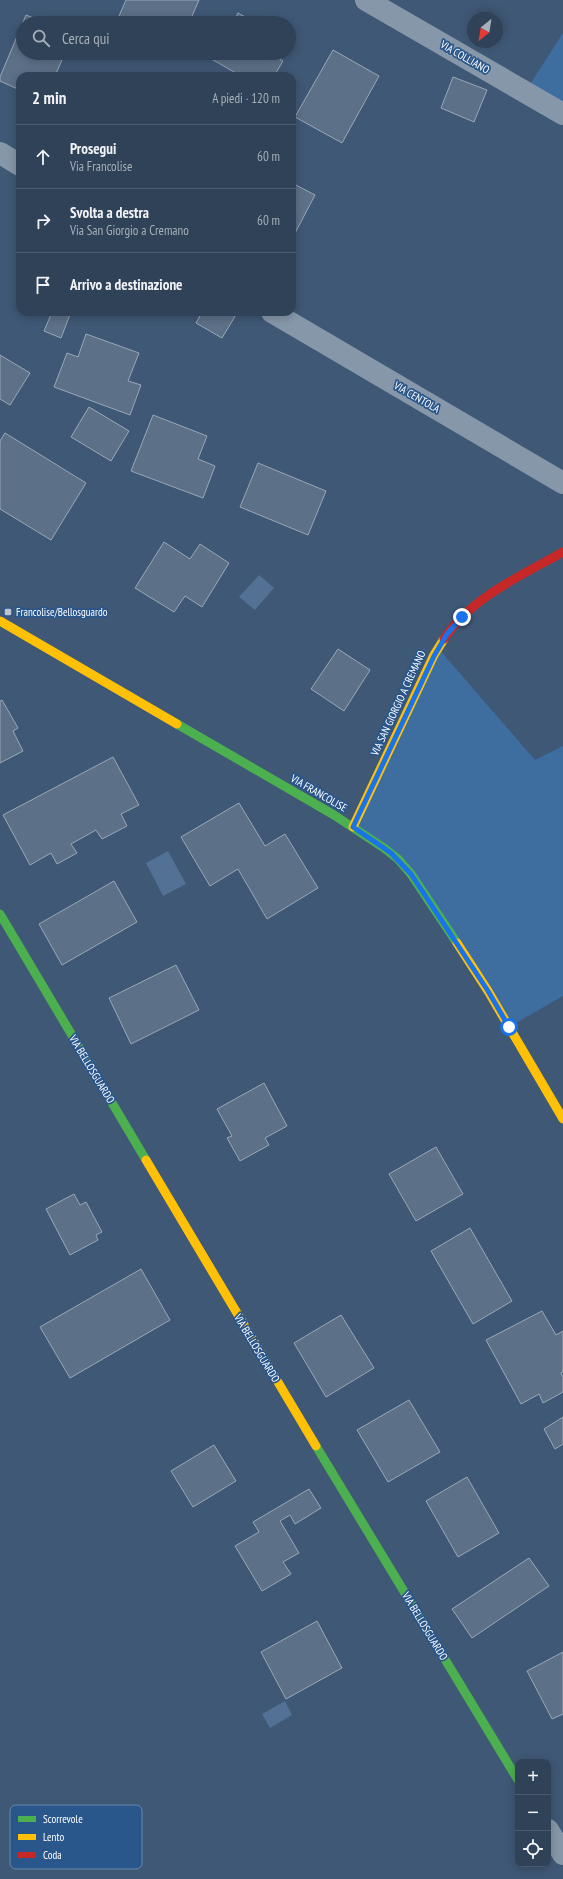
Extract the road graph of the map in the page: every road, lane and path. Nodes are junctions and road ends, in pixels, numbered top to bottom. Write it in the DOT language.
graph roads {
  1 [pos="366,0"];
  2 [pos="563,114"];
  3 [pos="0,153"];
  4 [pos="16,163"];
  5 [pos="279,316"];
  6 [pos="563,483"];
  7 [pos="563,552"];
  8 [pos="0,621"];
  9 [pos="353,827"];
  10 [pos="0,914"];
  11 [pos="563,1119"];
  12 [pos="515,1775"];
  13 [pos="549,1831"];
  14 [pos="563,1854"];
  1 -- 2 [label="street, VIA COLLIANO"];
  3 -- 4 [label="street"];
  5 -- 6 [label="street, VIA CENTOLA"];
  7 -- 9 [label="street, VIA SAN GIORGIO A CREMANO"];
  8 -- 9 [label="street, VIA FRANCOLISE"];
  9 -- 11 [label="street, VIA FRANCOLISE"];
  10 -- 12 [label="street, VIA BELLOSGUARDO"];
  13 -- 14 [label="street"];
}
